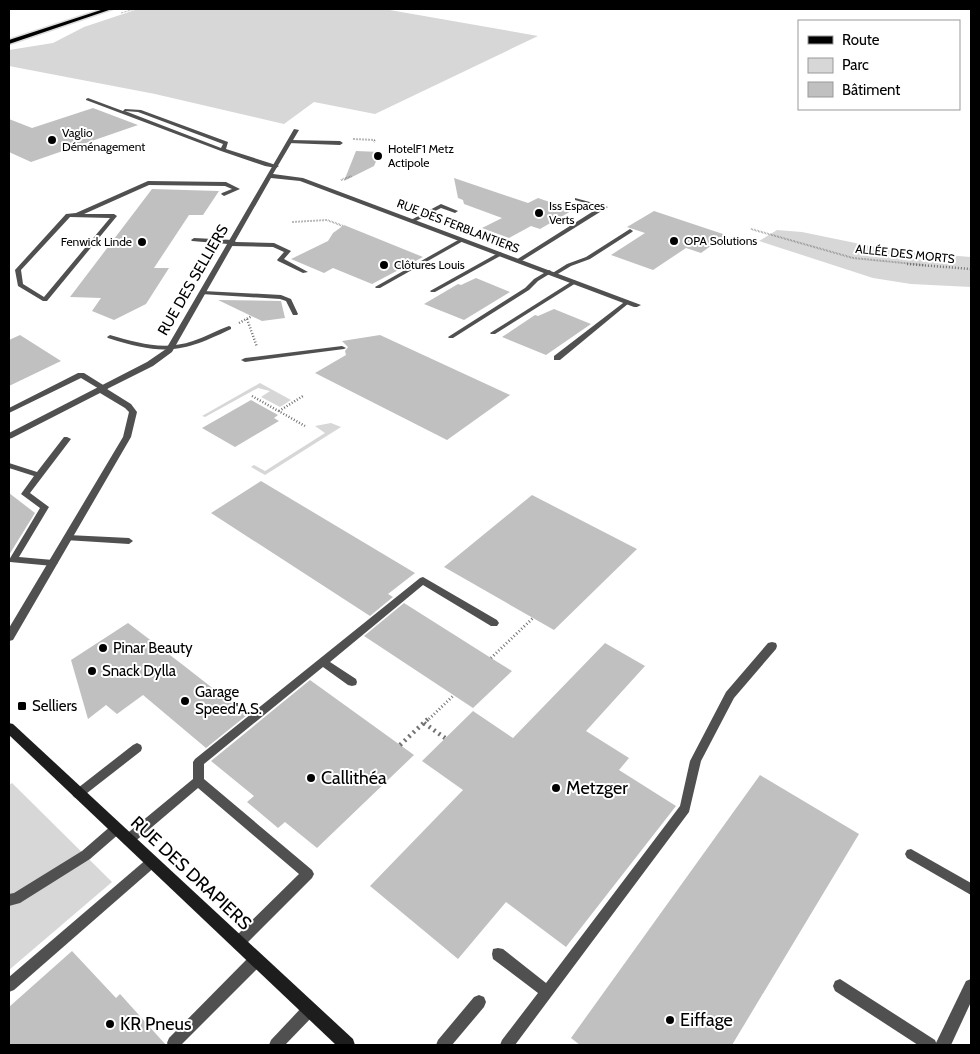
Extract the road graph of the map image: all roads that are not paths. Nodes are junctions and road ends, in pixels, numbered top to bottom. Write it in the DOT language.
graph roads {
  1 [pos="108,9"];
  2 [pos="9,42"];
  3 [pos="88,99"];
  4 [pos="296,130"];
  5 [pos="290,142"];
  6 [pos="340,143"];
  7 [pos="276,166"];
  8 [pos="270,176"];
  9 [pos="224,194"];
  10 [pos="577,199"];
  11 [pos="455,211"];
  12 [pos="75,216"];
  13 [pos="412,221"];
  14 [pos="630,231"];
  15 [pos="194,240"];
  16 [pos="462,240"];
  17 [pos="232,243"];
  18 [pos="500,254"];
  19 [pos="518,261"];
  20 [pos="305,272"];
  21 [pos="551,273"];
  22 [pos="574,282"];
  23 [pos="378,286"];
  24 [pos="433,291"];
  25 [pos="203,293"];
  26 [pos="627,302"];
  27 [pos="637,306"];
  28 [pos="295,314"];
  29 [pos="230,328"];
  30 [pos="493,333"];
  31 [pos="110,337"];
  32 [pos="451,337"];
  33 [pos="342,348"];
  34 [pos="169,350"];
  35 [pos="557,358"];
  36 [pos="245,360"];
  37 [pos="102,388"];
  38 [pos="9,411"];
  39 [pos="9,436"];
  40 [pos="67,439"];
  41 [pos="9,465"];
  42 [pos="38,475"];
  43 [pos="68,538"];
  44 [pos="129,541"];
  45 [pos="53,563"];
  46 [pos="494,623"];
  47 [pos="9,637"];
  48 [pos="772,646"];
  49 [pos="323,662"];
  50 [pos="352,682"];
  51 [pos="9,728"];
  52 [pos="137,748"];
  53 [pos="198,781"];
  54 [pos="78,794"];
  55 [pos="116,829"];
  56 [pos="128,840"];
  57 [pos="911,854"];
  58 [pos="152,862"];
  59 [pos="971,889"];
  60 [pos="9,900"];
  61 [pos="238,943"];
  62 [pos="498,954"];
  63 [pos="256,960"];
  64 [pos="9,985"];
  65 [pos="840,986"];
  66 [pos="971,986"];
  67 [pos="547,992"];
  68 [pos="479,1002"];
  69 [pos="309,1010"];
  70 [pos="174,1043"];
  71 [pos="276,1045"];
  72 [pos="348,1045"];
  73 [pos="443,1045"];
  74 [pos="507,1045"];
  75 [pos="930,1045"];
  76 [pos="943,1045"];
  1 -- 2 [label="main road"];
  3 -- 7 [label="lane"];
  4 -- 5 [label="street, RUE DES SELLIERS"];
  5 -- 6 [label="lane"];
  5 -- 7 [label="street, RUE DES SELLIERS"];
  7 -- 8 [label="street, RUE DES SELLIERS"];
  8 -- 13 [label="street, RUE DES FERBLANTIERS"];
  8 -- 17 [label="street, RUE DES SELLIERS"];
  9 -- 12 [label="lane"];
  10 -- 19 [label="lane"];
  11 -- 13 [label="lane"];
  12 -- 12 [label="lane"];
  13 -- 16 [label="street, RUE DES FERBLANTIERS"];
  14 -- 21 [label="lane"];
  15 -- 17 [label="lane"];
  16 -- 18 [label="street, RUE DES FERBLANTIERS"];
  16 -- 23 [label="lane"];
  17 -- 20 [label="lane"];
  17 -- 25 [label="street, RUE DES SELLIERS"];
  18 -- 19 [label="street, RUE DES FERBLANTIERS"];
  18 -- 24 [label="lane"];
  19 -- 21 [label="street, RUE DES FERBLANTIERS"];
  21 -- 22 [label="street, RUE DES FERBLANTIERS"];
  21 -- 32 [label="lane"];
  22 -- 26 [label="street, RUE DES FERBLANTIERS"];
  22 -- 30 [label="lane"];
  25 -- 28 [label="lane"];
  25 -- 34 [label="street, RUE DES SELLIERS"];
  26 -- 27 [label="street, RUE DES FERBLANTIERS"];
  26 -- 35 [label="lane"];
  29 -- 34 [label="lane"];
  31 -- 34 [label="lane"];
  33 -- 36 [label="lane"];
  34 -- 37 [label="street, RUE DES SELLIERS"];
  37 -- 38 [label="lane"];
  37 -- 39 [label="street, RUE DES SELLIERS"];
  37 -- 43 [label="street"];
  40 -- 42 [label="lane"];
  41 -- 42 [label="lane"];
  42 -- 45 [label="lane"];
  43 -- 44 [label="lane"];
  43 -- 45 [label="street"];
  45 -- 47 [label="street"];
  46 -- 49 [label="lane"];
  48 -- 67 [label="lane"];
  49 -- 50 [label="lane"];
  49 -- 53 [label="lane"];
  51 -- 54 [label="street, RUE DES DRAPIERS"];
  52 -- 54 [label="lane"];
  53 -- 56 [label="lane"];
  53 -- 61 [label="lane"];
  54 -- 55 [label="street, RUE DES DRAPIERS"];
  55 -- 56 [label="street, RUE DES DRAPIERS"];
  55 -- 60 [label="lane"];
  56 -- 58 [label="street, RUE DES DRAPIERS"];
  57 -- 59 [label="lane"];
  58 -- 61 [label="street, RUE DES DRAPIERS"];
  58 -- 64 [label="lane"];
  61 -- 63 [label="street, RUE DES DRAPIERS"];
  62 -- 67 [label="lane"];
  63 -- 69 [label="street, RUE DES DRAPIERS"];
  63 -- 70 [label="lane"];
  65 -- 75 [label="lane"];
  66 -- 76 [label="street"];
  67 -- 74 [label="lane"];
  68 -- 73 [label="lane"];
  69 -- 71 [label="lane"];
  69 -- 72 [label="street, RUE DES DRAPIERS"];
}
